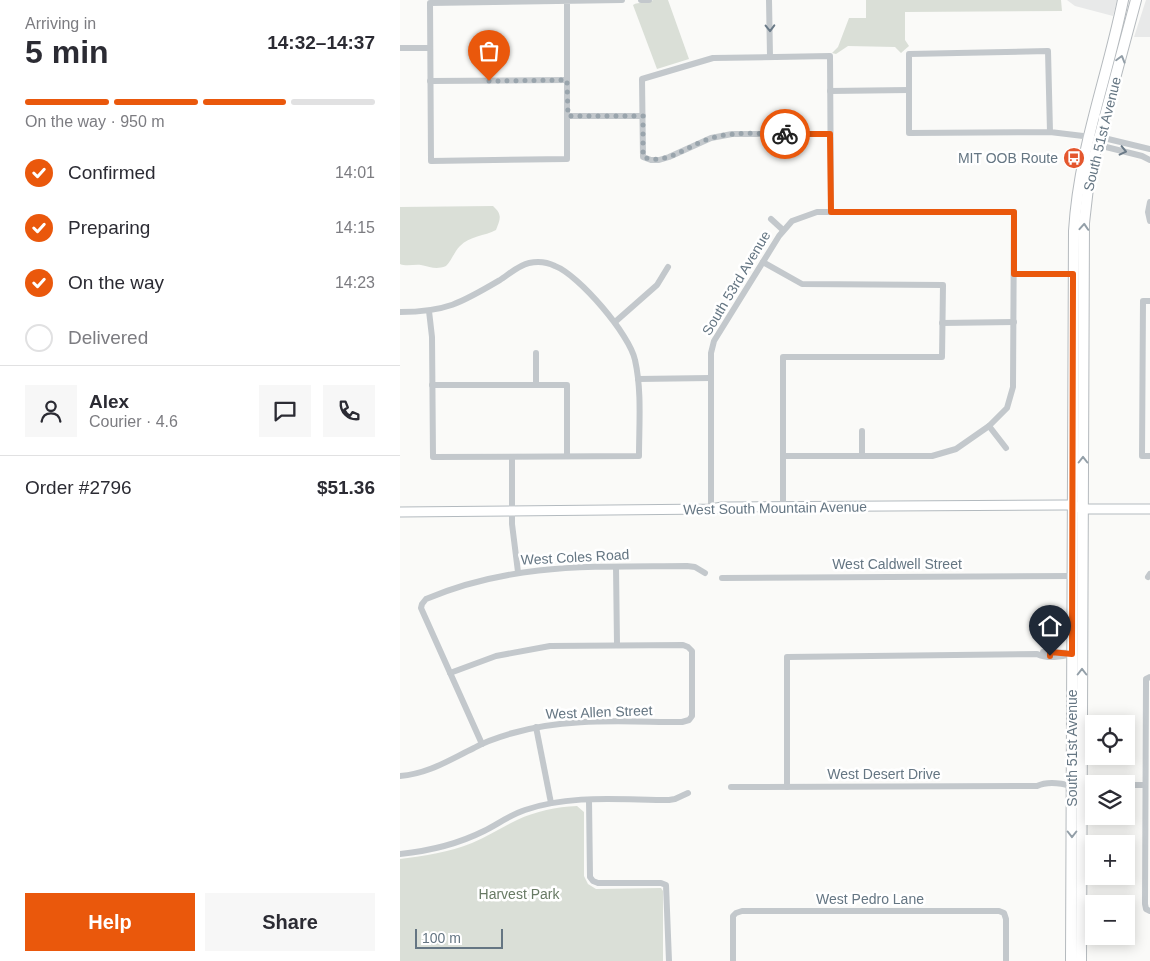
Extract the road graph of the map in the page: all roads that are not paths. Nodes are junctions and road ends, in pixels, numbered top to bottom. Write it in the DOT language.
graph roads {
  1 [pos="622,0"];
  2 [pos="641,0"];
  3 [pos="649,0"];
  4 [pos="769,0"];
  5 [pos="1123,0"];
  6 [pos="1136,0"];
  7 [pos="566,1"];
  8 [pos="400,48"];
  9 [pos="430,48"];
  10 [pos="770,56"];
  11 [pos="567,80"];
  12 [pos="430,81"];
  13 [pos="909,90"];
  14 [pos="830,91"];
  15 [pos="568,116"];
  16 [pos="643,116"];
  17 [pos="1050,132"];
  18 [pos="830,134"];
  19 [pos="1093,138"];
  20 [pos="1150,149"];
  21 [pos="1150,160"];
  22 [pos="1150,202"];
  23 [pos="831,212"];
  24 [pos="771,219"];
  25 [pos="1150,221"];
  26 [pos="783,230"];
  27 [pos="763,262"];
  28 [pos="668,267"];
  29 [pos="1014,274"];
  30 [pos="1078,274"];
  31 [pos="1146,301"];
  32 [pos="429,311"];
  33 [pos="400,312"];
  34 [pos="614,322"];
  35 [pos="1014,322"];
  36 [pos="942,323"];
  37 [pos="536,353"];
  38 [pos="710,378"];
  39 [pos="1142,378"];
  40 [pos="1150,378"];
  41 [pos="638,379"];
  42 [pos="432,385"];
  43 [pos="536,385"];
  44 [pos="989,426"];
  45 [pos="862,431"];
  46 [pos="1006,448"];
  47 [pos="567,456"];
  48 [pos="783,456"];
  49 [pos="862,456"];
  50 [pos="1150,456"];
  51 [pos="512,457"];
  52 [pos="783,507"];
  53 [pos="1077,507"];
  54 [pos="711,509"];
  55 [pos="1150,509"];
  56 [pos="512,511"];
  57 [pos="400,512"];
  58 [pos="616,567"];
  59 [pos="518,572"];
  60 [pos="705,573"];
  61 [pos="1072,576"];
  62 [pos="722,578"];
  63 [pos="617,644"];
  64 [pos="1077,653"];
  65 [pos="450,673"];
  66 [pos="1148,678"];
  67 [pos="536,727"];
  68 [pos="482,744"];
  69 [pos="1147,751"];
  70 [pos="400,776"];
  71 [pos="1145,784"];
  72 [pos="1135,785"];
  73 [pos="1077,786"];
  74 [pos="1085,786"];
  75 [pos="731,787"];
  76 [pos="787,787"];
  77 [pos="688,793"];
  78 [pos="589,800"];
  79 [pos="551,803"];
  80 [pos="400,854"];
  81 [pos="1148,910"];
  82 [pos="669,961"];
  83 [pos="733,961"];
  84 [pos="1006,961"];
  85 [pos="1071,961"];
  86 [pos="1081,961"];
  1 -- 7 [label="street"];
  2 -- 3 [label="street"];
  4 -- 10 [label="street, one-way"];
  5 -- 19 [label="main road, South 51st Avenue"];
  19 -- 6 [label="main road, South 51st Avenue, one-way"];
  7 -- 9 [label="street"];
  7 -- 11 [label="street"];
  8 -- 9 [label="street"];
  9 -- 12 [label="street"];
  10 -- 14 [label="street"];
  10 -- 16 [label="street"];
  11 -- 12 [label="street"];
  11 -- 15 [label="street"];
  12 -- 15 [label="street"];
  13 -- 14 [label="street"];
  13 -- 17 [label="street"];
  13 -- 17 [label="street"];
  14 -- 18 [label="street"];
  15 -- 16 [label="street"];
  16 -- 18 [label="street"];
  17 -- 19 [label="street"];
  18 -- 23 [label="street"];
  19 -- 20 [label="street"];
  19 -- 21 [label="street, one-way"];
  19 -- 30 [label="main road, South 51st Avenue"];
  22 -- 25 [label="street"];
  23 -- 26 [label="street, South 53rd Avenue"];
  23 -- 29 [label="street, South 53rd Avenue"];
  24 -- 26 [label="street"];
  26 -- 27 [label="street, South 53rd Avenue"];
  27 -- 36 [label="street"];
  27 -- 38 [label="street, South 53rd Avenue"];
  28 -- 34 [label="street"];
  29 -- 30 [label="street"];
  29 -- 35 [label="street"];
  30 -- 53 [label="main road, South 51st Avenue"];
  31 -- 39 [label="street"];
  32 -- 33 [label="street"];
  32 -- 34 [label="street"];
  32 -- 42 [label="street"];
  34 -- 41 [label="street"];
  35 -- 36 [label="street"];
  35 -- 44 [label="street"];
  36 -- 48 [label="street"];
  37 -- 43 [label="street"];
  38 -- 41 [label="street"];
  38 -- 54 [label="street, South 53rd Avenue"];
  39 -- 40 [label="street"];
  39 -- 50 [label="street"];
  41 -- 47 [label="street"];
  42 -- 43 [label="street"];
  42 -- 51 [label="street"];
  43 -- 47 [label="street"];
  44 -- 46 [label="street"];
  44 -- 49 [label="street"];
  45 -- 49 [label="street"];
  47 -- 51 [label="street"];
  48 -- 49 [label="street"];
  48 -- 52 [label="street"];
  51 -- 56 [label="street"];
  52 -- 53 [label="street, West South Mountain Avenue"];
  52 -- 54 [label="street, West South Mountain Avenue"];
  53 -- 55 [label="street, West South Mountain Avenue"];
  53 -- 61 [label="main road, South 51st Avenue"];
  53 -- 64 [label="main road, South 51st Avenue"];
  54 -- 56 [label="street, West South Mountain Avenue"];
  56 -- 57 [label="street, West South Mountain Avenue"];
  56 -- 59 [label="street"];
  58 -- 59 [label="street, West Coles Road"];
  58 -- 60 [label="street, West Coles Road"];
  58 -- 63 [label="street"];
  59 -- 65 [label="street, West Coles Road"];
  61 -- 62 [label="street, West Caldwell Street"];
  61 -- 64 [label="main road, South 51st Avenue"];
  63 -- 65 [label="street"];
  63 -- 67 [label="street, West Allen Street"];
  64 -- 73 [label="main road, South 51st Avenue"];
  64 -- 76 [label="street"];
  65 -- 68 [label="street"];
  66 -- 69 [label="street"];
  67 -- 68 [label="street, West Allen Street"];
  67 -- 79 [label="street"];
  68 -- 70 [label="street, West Allen Street"];
  69 -- 71 [label="street"];
  71 -- 72 [label="street"];
  71 -- 81 [label="street"];
  73 -- 74 [label="street, West Desert Drive"];
  73 -- 76 [label="street, West Desert Drive"];
  73 -- 85 [label="main road, South 51st Avenue, one-way"];
  73 -- 86 [label="main road, South 51st Avenue"];
  75 -- 76 [label="street, West Desert Drive"];
  77 -- 78 [label="street"];
  78 -- 79 [label="street"];
  78 -- 82 [label="street"];
  79 -- 80 [label="street"];
  83 -- 84 [label="street, West Pedro Lane"];
}
